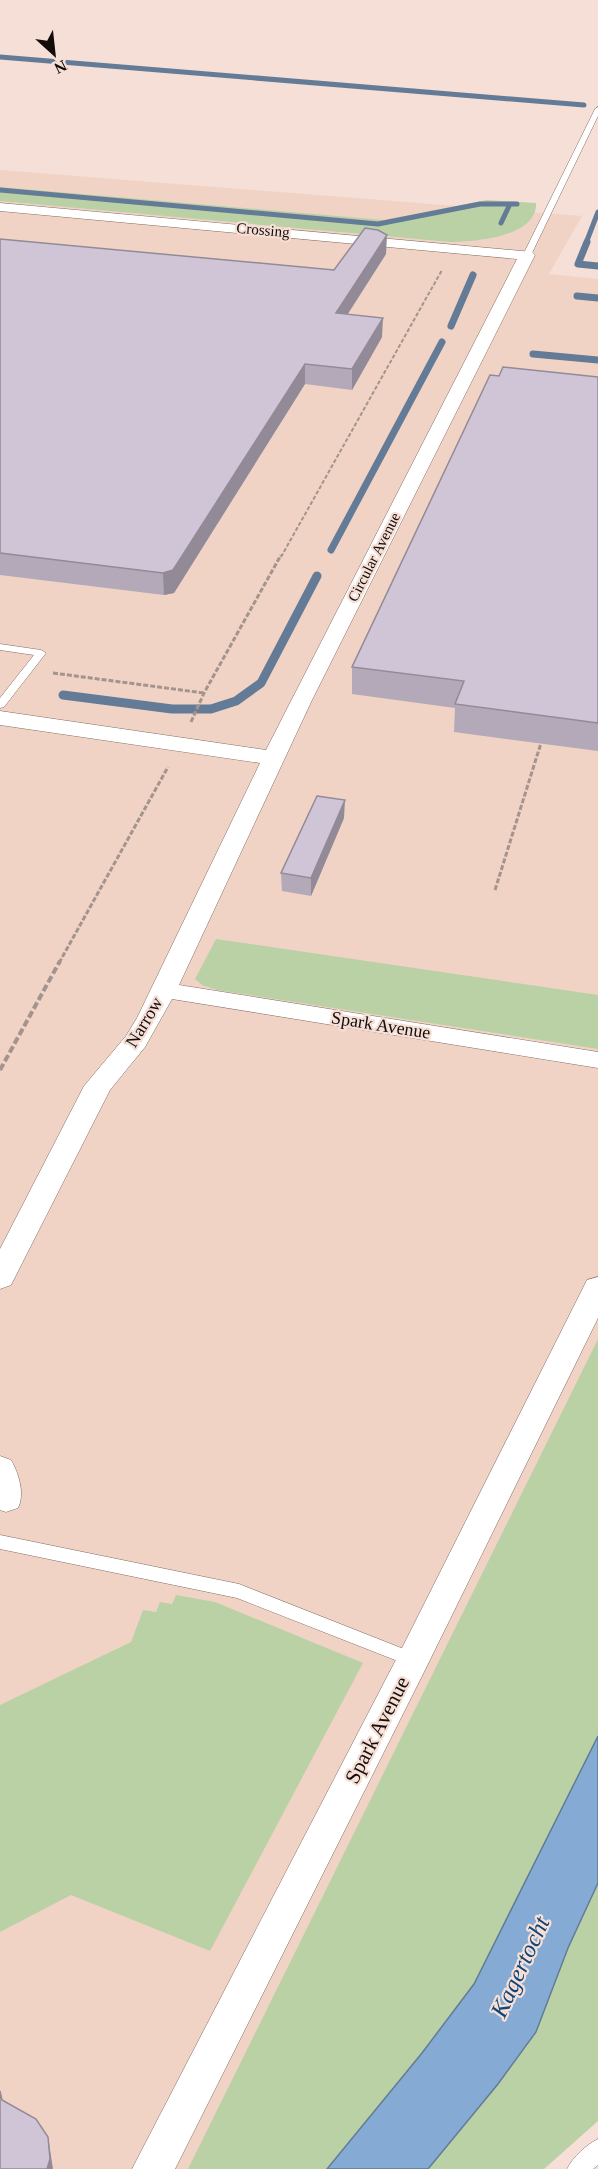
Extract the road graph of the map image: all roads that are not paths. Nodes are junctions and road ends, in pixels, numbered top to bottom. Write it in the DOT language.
graph roads {
  1 [pos="598,109"];
  2 [pos="0,207"];
  3 [pos="527,255"];
  4 [pos="0,647"];
  5 [pos="0,705"];
  6 [pos="0,718"];
  7 [pos="273,758"];
  8 [pos="163,990"];
  9 [pos="598,1060"];
  10 [pos="0,1278"];
  11 [pos="598,1288"];
  12 [pos="0,1542"];
  13 [pos="413,1660"];
  14 [pos="598,2150"];
  15 [pos="153,2169"];
  16 [pos="578,2169"];
  1 -- 3 [label="lane, Circular Avenue"];
  2 -- 3 [label="street, Crossing"];
  3 -- 7 [label="street, Circular Avenue"];
  4 -- 5 [label="lane"];
  6 -- 7 [label="street"];
  7 -- 8 [label="street, Narrow"];
  8 -- 9 [label="street, Spark Avenue"];
  8 -- 10 [label="street, Narrow"];
  11 -- 13 [label="street, Spark Avenue"];
  12 -- 13 [label="lane"];
  13 -- 15 [label="street, Spark Avenue"];
  14 -- 16 [label="lane"];
}
